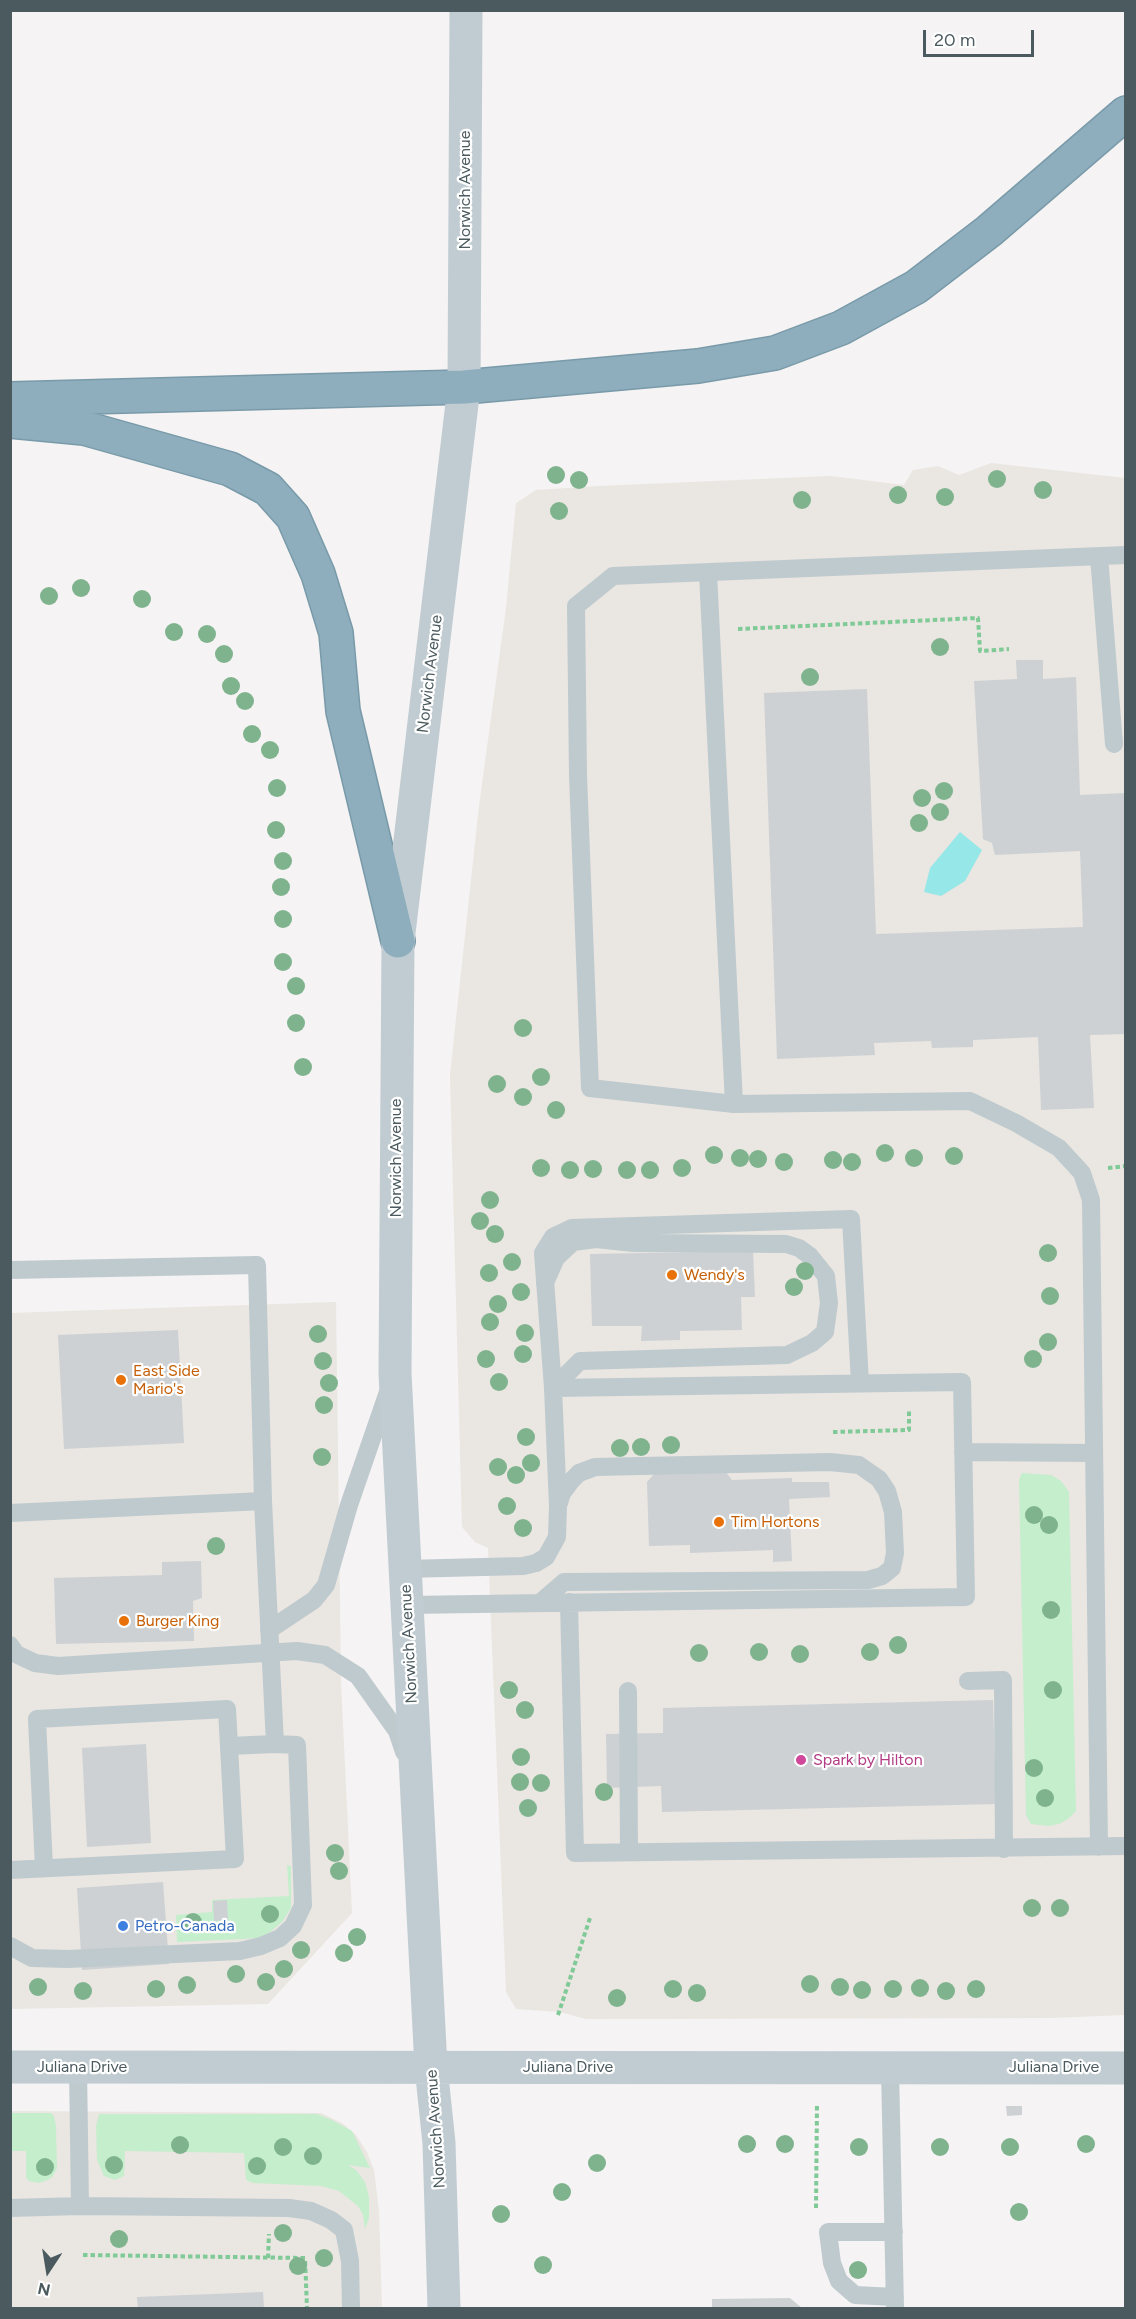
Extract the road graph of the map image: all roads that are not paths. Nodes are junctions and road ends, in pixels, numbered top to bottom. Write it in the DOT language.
graph roads {
  1 [pos="466,10"];
  2 [pos="1125,113"];
  3 [pos="464,387"];
  4 [pos="10,399"];
  5 [pos="10,421"];
  6 [pos="1125,555"];
  7 [pos="1099,556"];
  8 [pos="708,573"];
  9 [pos="1114,744"];
  10 [pos="398,941"];
  11 [pos="734,1104"];
  12 [pos="10,1270"];
  13 [pos="546,1283"];
  14 [pos="395,1374"];
  15 [pos="860,1383"];
  16 [pos="554,1388"];
  17 [pos="963,1452"];
  18 [pos="1094,1453"];
  19 [pos="263,1501"];
  20 [pos="558,1506"];
  21 [pos="10,1513"];
  22 [pos="405,1569"];
  23 [pos="541,1602"];
  24 [pos="569,1602"];
  25 [pos="406,1605"];
  26 [pos="269,1630"];
  27 [pos="10,1645"];
  28 [pos="270,1652"];
  29 [pos="968,1681"];
  30 [pos="628,1691"];
  31 [pos="275,1744"];
  32 [pos="229,1746"];
  33 [pos="417,1788"];
  34 [pos="1125,1846"];
  35 [pos="1099,1847"];
  36 [pos="1004,1849"];
  37 [pos="629,1852"];
  38 [pos="44,1868"];
  39 [pos="10,1870"];
  40 [pos="10,1946"];
  41 [pos="10,2067"];
  42 [pos="78,2067"];
  43 [pos="431,2067"];
  44 [pos="1125,2067"];
  45 [pos="890,2068"];
  46 [pos="80,2206"];
  47 [pos="10,2208"];
  48 [pos="894,2232"];
  49 [pos="895,2303"];
  50 [pos="351,2308"];
  51 [pos="444,2308"];
  1 -- 3 [label="main road, Norwich Avenue"];
  2 -- 3 [label="highway"];
  3 -- 4 [label="highway"];
  3 -- 10 [label="main road, Norwich Avenue"];
  5 -- 10 [label="highway"];
  6 -- 7 [label="lane"];
  7 -- 8 [label="lane"];
  7 -- 9 [label="lane"];
  8 -- 11 [label="lane"];
  8 -- 11 [label="lane"];
  10 -- 14 [label="main road, Norwich Avenue"];
  11 -- 18 [label="lane"];
  12 -- 19 [label="lane"];
  13 -- 15 [label="lane"];
  13 -- 16 [label="lane"];
  13 -- 16 [label="lane"];
  14 -- 22 [label="main road, Norwich Avenue"];
  14 -- 26 [label="lane"];
  15 -- 16 [label="lane"];
  15 -- 17 [label="lane"];
  16 -- 20 [label="lane"];
  17 -- 18 [label="lane"];
  17 -- 24 [label="lane"];
  18 -- 35 [label="lane"];
  19 -- 21 [label="lane"];
  19 -- 26 [label="lane"];
  20 -- 22 [label="lane"];
  20 -- 23 [label="lane"];
  22 -- 25 [label="main road, Norwich Avenue"];
  23 -- 24 [label="lane"];
  23 -- 25 [label="lane"];
  24 -- 37 [label="lane"];
  25 -- 33 [label="main road, Norwich Avenue"];
  26 -- 28 [label="lane"];
  27 -- 28 [label="lane"];
  28 -- 31 [label="lane"];
  28 -- 33 [label="lane"];
  29 -- 36 [label="lane"];
  30 -- 37 [label="lane"];
  31 -- 32 [label="lane"];
  31 -- 40 [label="lane"];
  32 -- 38 [label="lane"];
  32 -- 38 [label="lane"];
  33 -- 43 [label="main road, Norwich Avenue"];
  34 -- 35 [label="lane"];
  35 -- 36 [label="lane"];
  36 -- 37 [label="lane"];
  38 -- 39 [label="lane"];
  41 -- 42 [label="main road, Juliana Drive"];
  42 -- 43 [label="main road, Juliana Drive"];
  42 -- 46 [label="lane"];
  43 -- 45 [label="main road, Juliana Drive"];
  43 -- 51 [label="main road, Norwich Avenue"];
  44 -- 45 [label="main road, Juliana Drive"];
  45 -- 48 [label="lane"];
  46 -- 47 [label="lane"];
  46 -- 50 [label="lane"];
  48 -- 49 [label="lane"];
  48 -- 49 [label="lane"];
}
